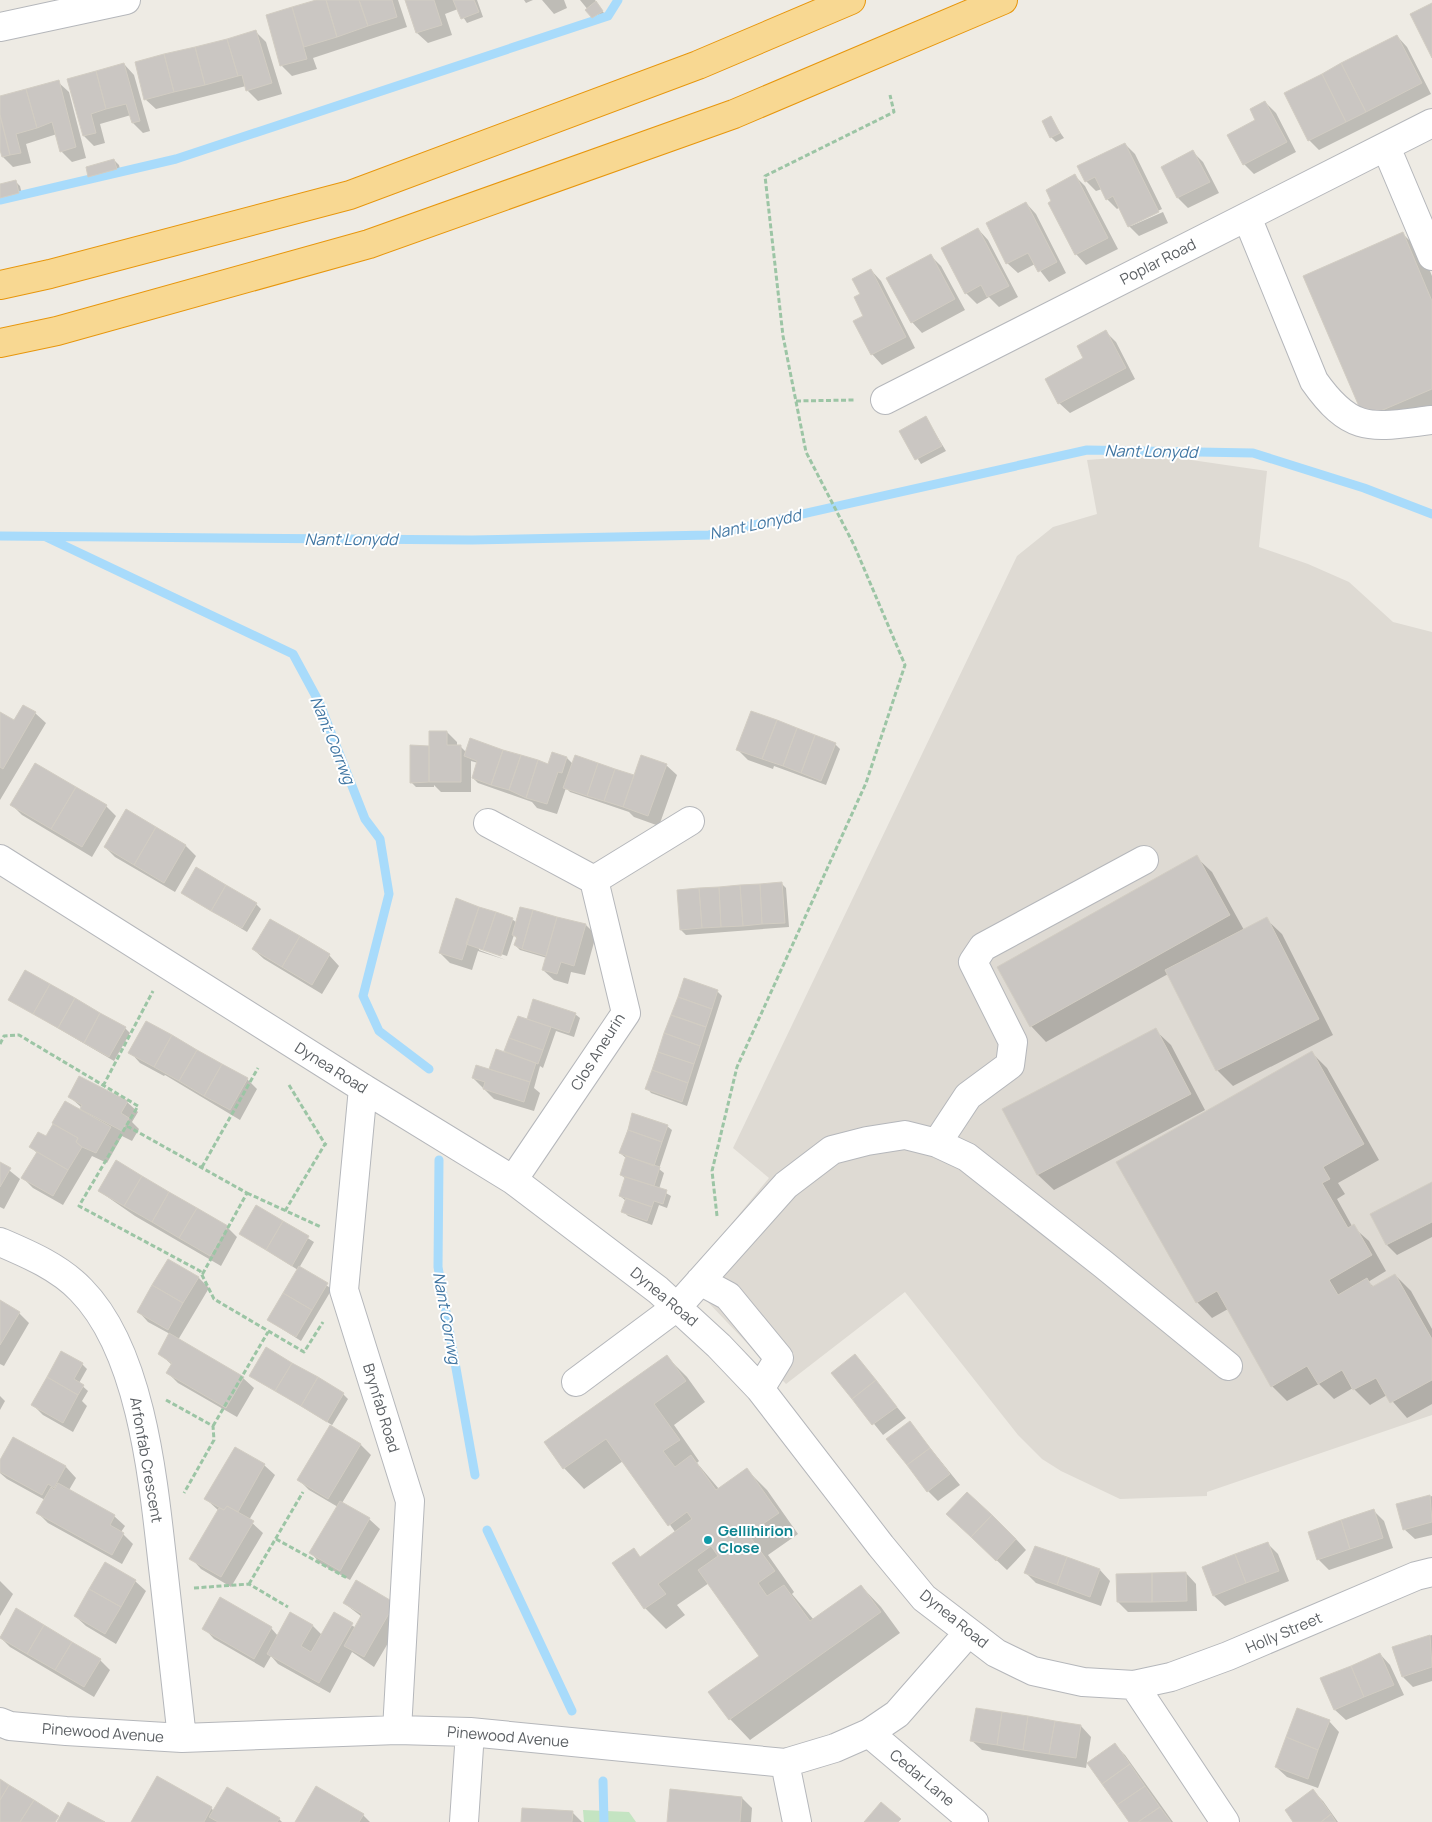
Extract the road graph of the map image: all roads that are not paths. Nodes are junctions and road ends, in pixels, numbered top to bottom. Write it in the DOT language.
graph roads {
  1 [pos="126,0"];
  2 [pos="851,0"];
  3 [pos="1003,0"];
  4 [pos="0,27"];
  5 [pos="1432,123"];
  6 [pos="1386,146"];
  7 [pos="1246,217"];
  8 [pos="1432,256"];
  9 [pos="0,285"];
  10 [pos="0,344"];
  11 [pos="885,400"];
  12 [pos="1432,420"];
  13 [pos="690,821"];
  14 [pos="488,823"];
  15 [pos="0,859"];
  16 [pos="1144,860"];
  17 [pos="594,880"];
  18 [pos="363,1088"];
  19 [pos="937,1143"];
  20 [pos="513,1180"];
  21 [pos="0,1242"];
  22 [pos="700,1281"];
  23 [pos="678,1306"];
  24 [pos="1228,1366"];
  25 [pos="576,1382"];
  26 [pos="760,1389"];
  27 [pos="1432,1572"];
  28 [pos="968,1633"];
  29 [pos="1134,1685"];
  30 [pos="0,1722"];
  31 [pos="397,1730"];
  32 [pos="470,1732"];
  33 [pos="869,1733"];
  34 [pos="182,1738"];
  35 [pos="785,1763"];
  36 [pos="464,1822"];
  37 [pos="797,1822"];
  38 [pos="974,1822"];
  39 [pos="1225,1822"];
  1 -- 4 [label="street"];
  2 -- 9 [label="highway"];
  3 -- 10 [label="highway"];
  5 -- 6 [label="street, Poplar Road"];
  6 -- 7 [label="street, Poplar Road"];
  6 -- 8 [label="street"];
  7 -- 11 [label="street, Poplar Road"];
  7 -- 12 [label="street"];
  13 -- 17 [label="street"];
  14 -- 17 [label="street"];
  15 -- 18 [label="street, Dynea Road"];
  16 -- 19 [label="street"];
  17 -- 20 [label="street, Clos Aneurin"];
  18 -- 20 [label="street, Dynea Road"];
  18 -- 31 [label="street, Brynfab Road"];
  19 -- 22 [label="street"];
  19 -- 24 [label="street"];
  20 -- 23 [label="street, Dynea Road"];
  21 -- 34 [label="street, Arfonfab Crescent"];
  22 -- 23 [label="street"];
  22 -- 26 [label="street"];
  23 -- 25 [label="street"];
  23 -- 26 [label="street, Dynea Road"];
  26 -- 28 [label="street, Dynea Road"];
  27 -- 29 [label="street, Holly Street"];
  28 -- 29 [label="street, Dynea Road"];
  28 -- 33 [label="street, Pinewood Avenue"];
  29 -- 39 [label="street"];
  30 -- 34 [label="street, Pinewood Avenue"];
  31 -- 32 [label="street, Pinewood Avenue"];
  31 -- 34 [label="street, Pinewood Avenue"];
  32 -- 35 [label="street, Pinewood Avenue"];
  32 -- 36 [label="street"];
  33 -- 35 [label="street, Pinewood Avenue"];
  33 -- 38 [label="street, Cedar Lane"];
  35 -- 37 [label="street"];
}
